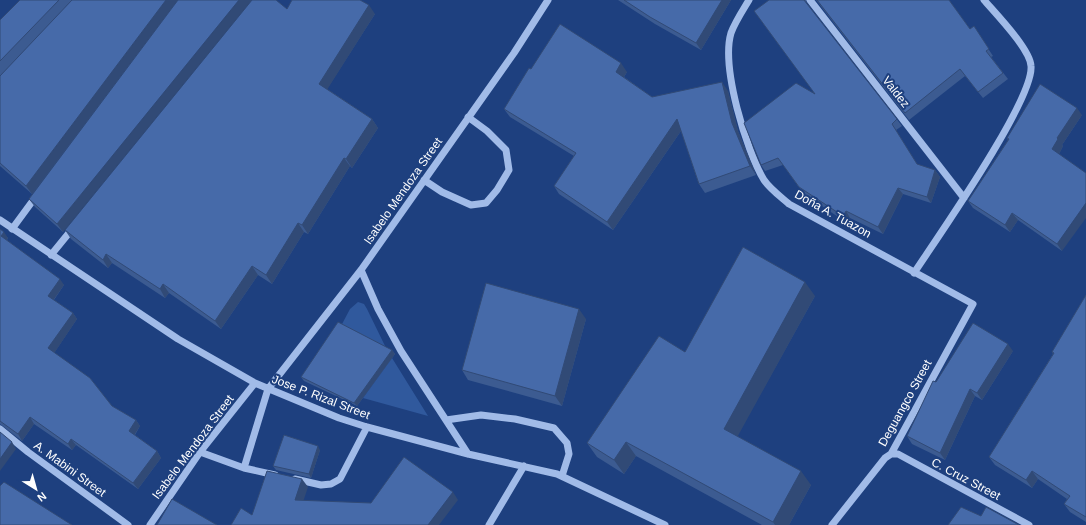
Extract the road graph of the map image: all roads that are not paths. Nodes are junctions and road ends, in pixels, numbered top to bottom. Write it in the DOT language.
graph roads {
  1 [pos="548,0"];
  2 [pos="749,0"];
  3 [pos="810,0"];
  4 [pos="984,0"];
  5 [pos="468,117"];
  6 [pos="424,180"];
  7 [pos="41,191"];
  8 [pos="964,198"];
  9 [pos="0,220"];
  10 [pos="77,224"];
  11 [pos="12,229"];
  12 [pos="52,254"];
  13 [pos="361,270"];
  14 [pos="914,273"];
  15 [pos="973,304"];
  16 [pos="255,383"];
  17 [pos="268,389"];
  18 [pos="446,420"];
  19 [pos="367,427"];
  20 [pos="0,429"];
  21 [pos="200,452"];
  22 [pos="468,454"];
  23 [pos="891,454"];
  24 [pos="524,466"];
  25 [pos="244,468"];
  26 [pos="562,476"];
  27 [pos="283,477"];
  28 [pos="290,478"];
  29 [pos="128,525"];
  30 [pos="150,525"];
  31 [pos="489,525"];
  32 [pos="665,525"];
  33 [pos="832,525"];
  34 [pos="1029,525"];
  1 -- 5 [label="street, Isabelo Mendoza Street"];
  2 -- 14 [label="street, Doña A. Tuazon"];
  3 -- 8 [label="street, Valdez"];
  4 -- 8 [label="street"];
  5 -- 6 [label="street, Isabelo Mendoza Street"];
  5 -- 6 [label="street"];
  6 -- 13 [label="street, Isabelo Mendoza Street"];
  7 -- 11 [label="street"];
  8 -- 14 [label="street"];
  9 -- 11 [label="street, Jose P. Rizal Street"];
  10 -- 12 [label="street"];
  11 -- 12 [label="street, Jose P. Rizal Street"];
  12 -- 16 [label="street, Jose P. Rizal Street"];
  13 -- 17 [label="street, Isabelo Mendoza Street"];
  13 -- 18 [label="street"];
  14 -- 15 [label="street, Doña A. Tuazon"];
  15 -- 23 [label="street, Deguangco Street"];
  16 -- 17 [label="street, Jose P. Rizal Street"];
  16 -- 21 [label="street, Isabelo Mendoza Street"];
  17 -- 19 [label="street, Jose P. Rizal Street"];
  17 -- 25 [label="street"];
  18 -- 22 [label="street"];
  18 -- 26 [label="street"];
  19 -- 22 [label="street, Jose P. Rizal Street"];
  19 -- 28 [label="street"];
  20 -- 29 [label="street, A. Mabini Street"];
  21 -- 25 [label="street"];
  21 -- 30 [label="street, Isabelo Mendoza Street"];
  22 -- 24 [label="street, Jose P. Rizal Street"];
  23 -- 33 [label="street, Deguangco Street"];
  23 -- 34 [label="street, C. Cruz Street"];
  24 -- 26 [label="street, Jose P. Rizal Street"];
  24 -- 31 [label="street"];
  25 -- 27 [label="street"];
  26 -- 32 [label="street, Jose P. Rizal Street"];
}
